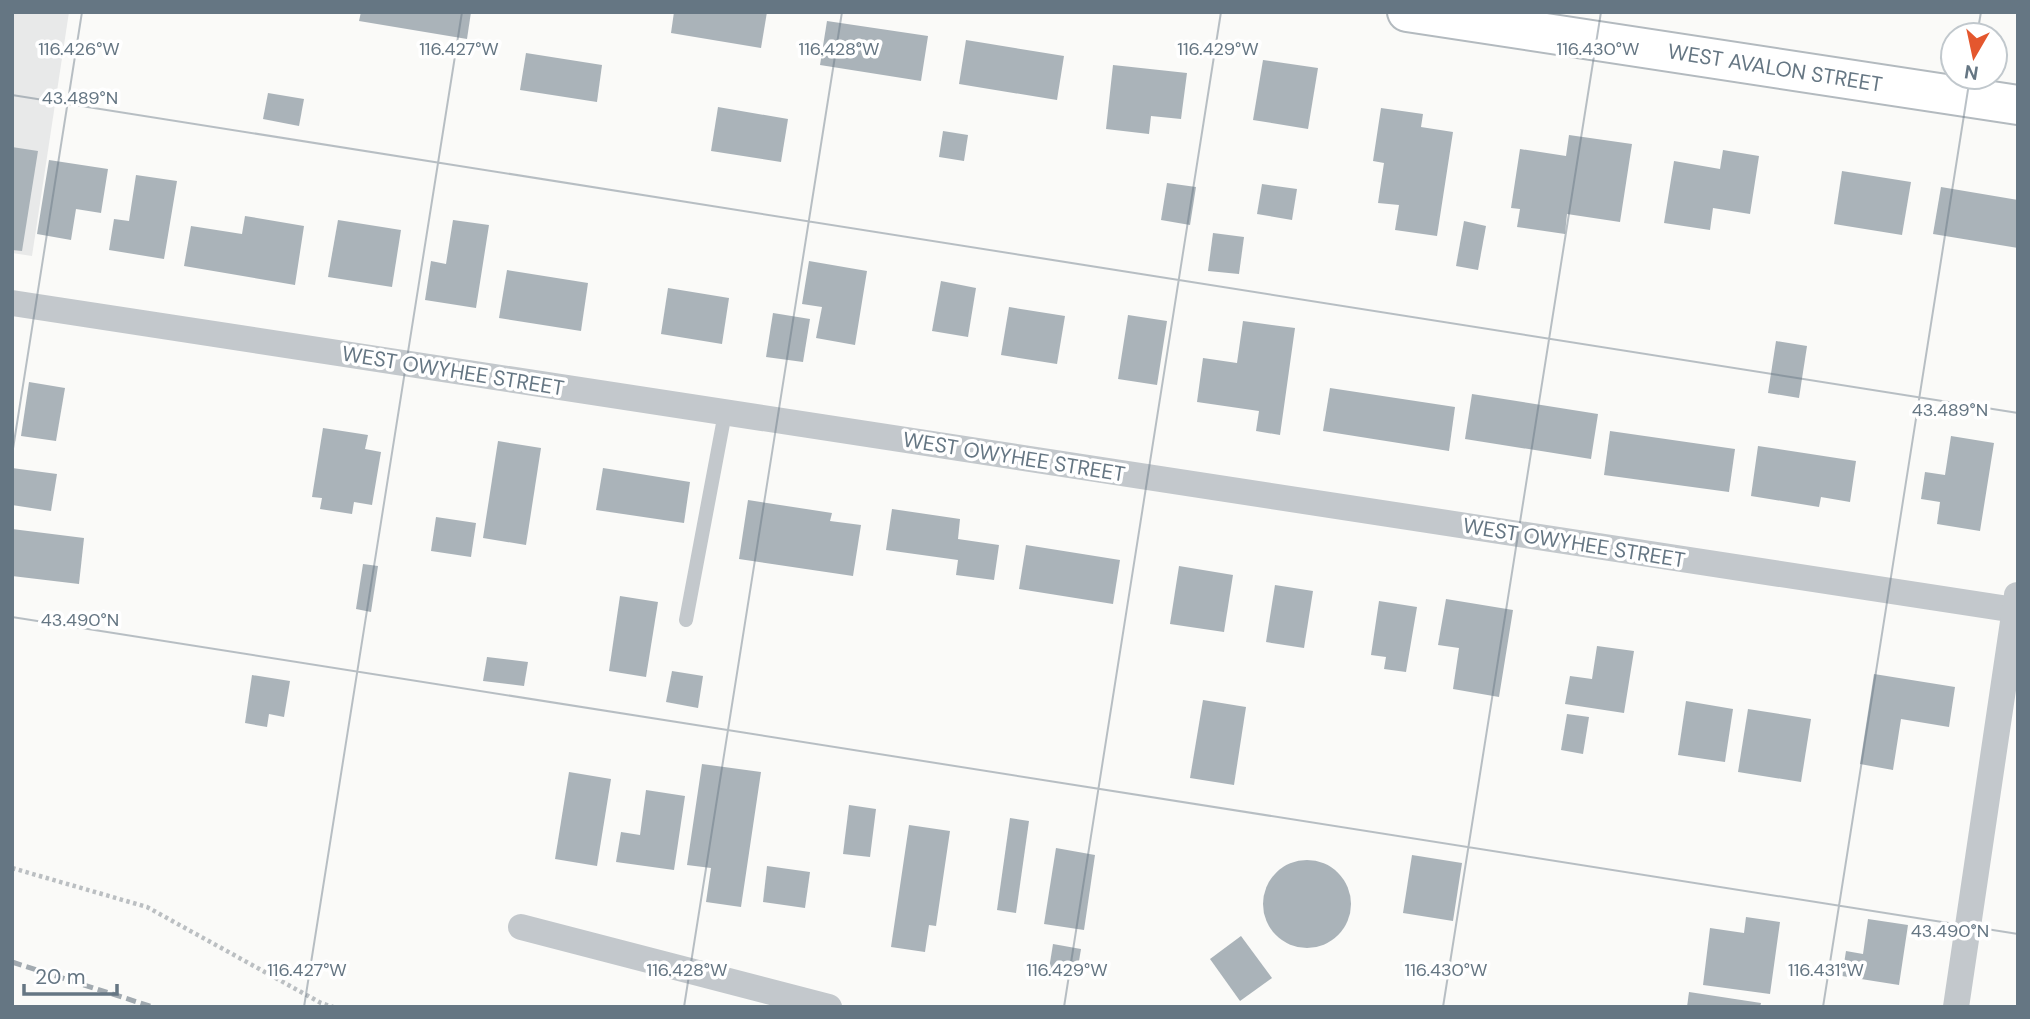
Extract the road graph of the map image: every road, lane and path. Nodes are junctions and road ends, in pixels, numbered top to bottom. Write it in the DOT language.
graph roads {
  1 [pos="1408,12"];
  2 [pos="2018,105"];
  3 [pos="12,303"];
  4 [pos="725,413"];
  5 [pos="2017,602"];
  6 [pos="686,620"];
  7 [pos="12,868"];
  8 [pos="521,927"];
  9 [pos="333,1007"];
  10 [pos="829,1007"];
  11 [pos="1956,1007"];
  1 -- 2 [label="main road, WEST AVALON STREET"];
  3 -- 4 [label="street, WEST OWYHEE STREET"];
  4 -- 5 [label="street, WEST OWYHEE STREET"];
  4 -- 6 [label="lane"];
  5 -- 11 [label="street"];
  7 -- 9 [label="path"];
  8 -- 10 [label="street"];
}
